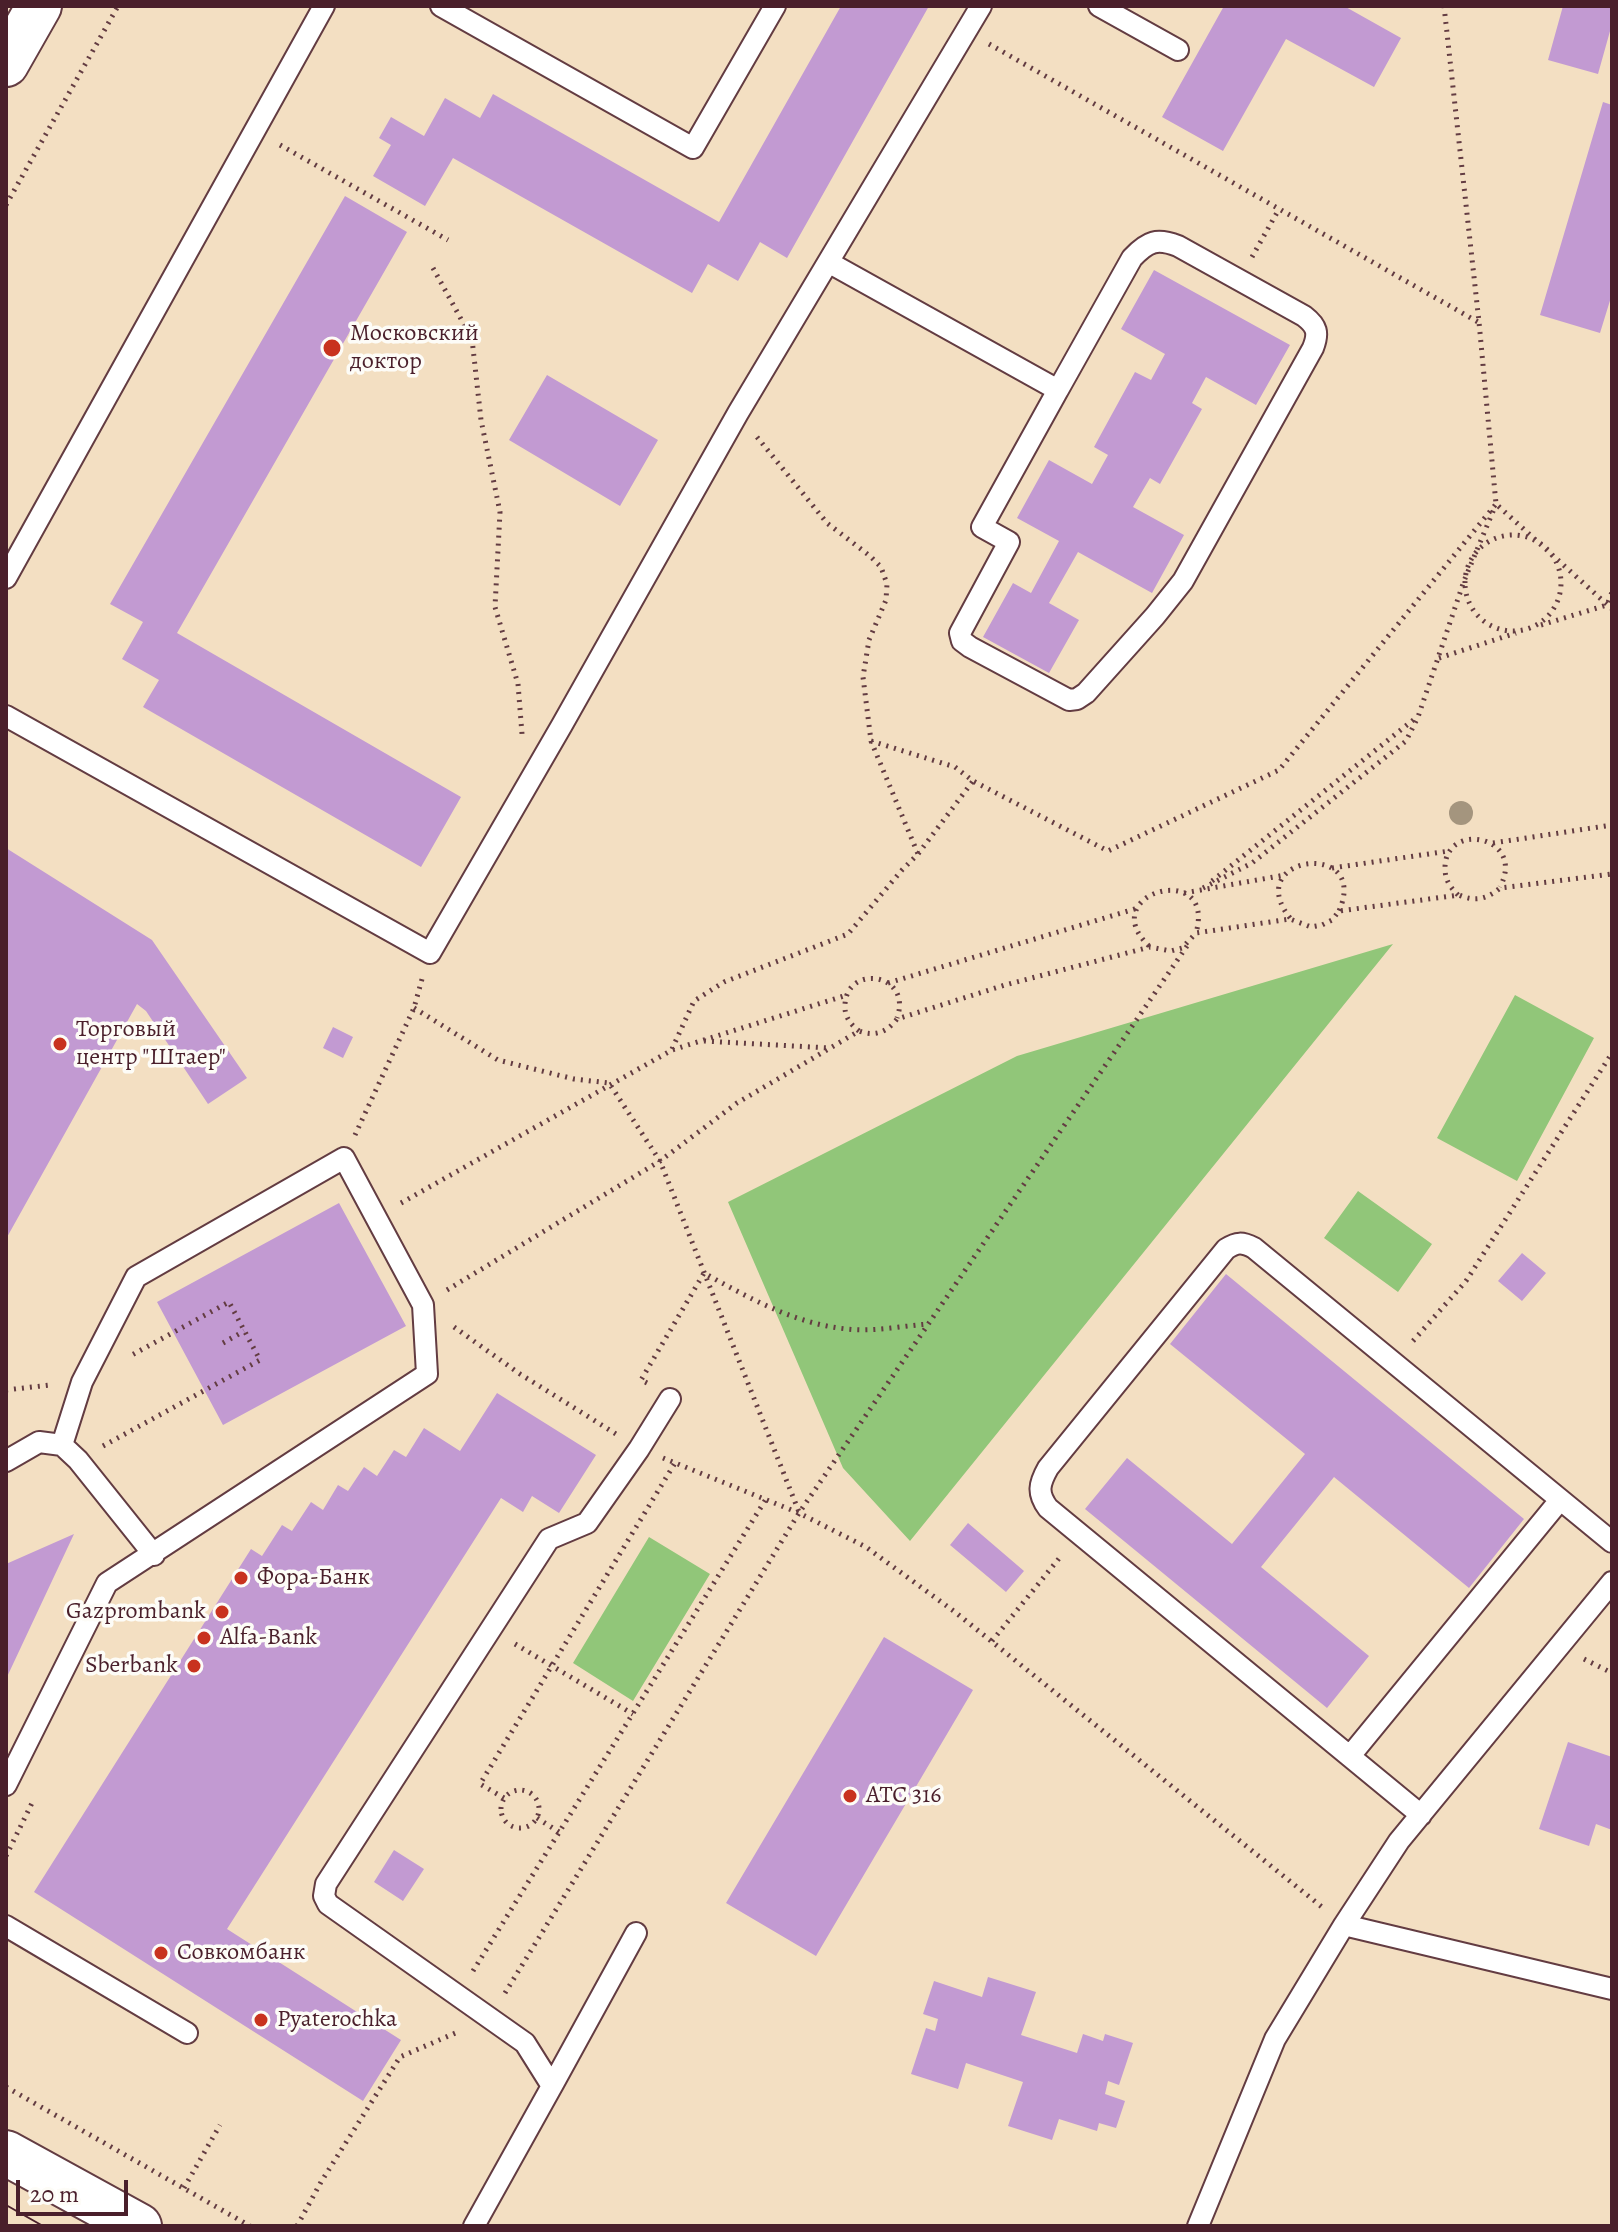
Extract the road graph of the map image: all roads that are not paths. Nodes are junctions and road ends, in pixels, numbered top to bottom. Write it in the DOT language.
graph roads {
  1 [pos="39,6"];
  2 [pos="324,6"];
  3 [pos="441,6"];
  4 [pos="775,6"];
  5 [pos="981,6"];
  6 [pos="1099,6"];
  7 [pos="1178,50"];
  8 [pos="6,64"];
  9 [pos="828,262"];
  10 [pos="1058,390"];
  11 [pos="6,578"];
  12 [pos="6,716"];
  13 [pos="670,1399"];
  14 [pos="62,1445"];
  15 [pos="6,1461"];
  16 [pos="1560,1500"];
  17 [pos="1612,1542"];
  18 [pos="154,1555"];
  19 [pos="1612,1582"];
  20 [pos="1350,1756"];
  21 [pos="6,1785"];
  22 [pos="1421,1815"];
  23 [pos="1344,1925"];
  24 [pos="6,1926"];
  25 [pos="636,1933"];
  26 [pos="1612,1989"];
  27 [pos="187,2033"];
  28 [pos="552,2086"];
  29 [pos="6,2153"];
  30 [pos="139,2226"];
  31 [pos="474,2226"];
  32 [pos="1198,2226"];
  1 -- 8 [label="main road"];
  2 -- 11 [label="lane"];
  3 -- 4 [label="lane"];
  5 -- 9 [label="lane"];
  6 -- 7 [label="lane"];
  9 -- 10 [label="lane"];
  9 -- 12 [label="lane"];
  10 -- 10 [label="lane"];
  13 -- 28 [label="lane"];
  14 -- 15 [label="lane"];
  14 -- 18 [label="lane"];
  14 -- 18 [label="lane"];
  16 -- 17 [label="lane"];
  16 -- 20 [label="lane"];
  16 -- 20 [label="lane"];
  18 -- 21 [label="lane"];
  19 -- 22 [label="lane"];
  20 -- 22 [label="lane"];
  22 -- 23 [label="lane"];
  23 -- 26 [label="lane"];
  23 -- 32 [label="lane"];
  24 -- 27 [label="lane"];
  25 -- 28 [label="lane"];
  28 -- 31 [label="lane"];
  29 -- 30 [label="main road"];
}
